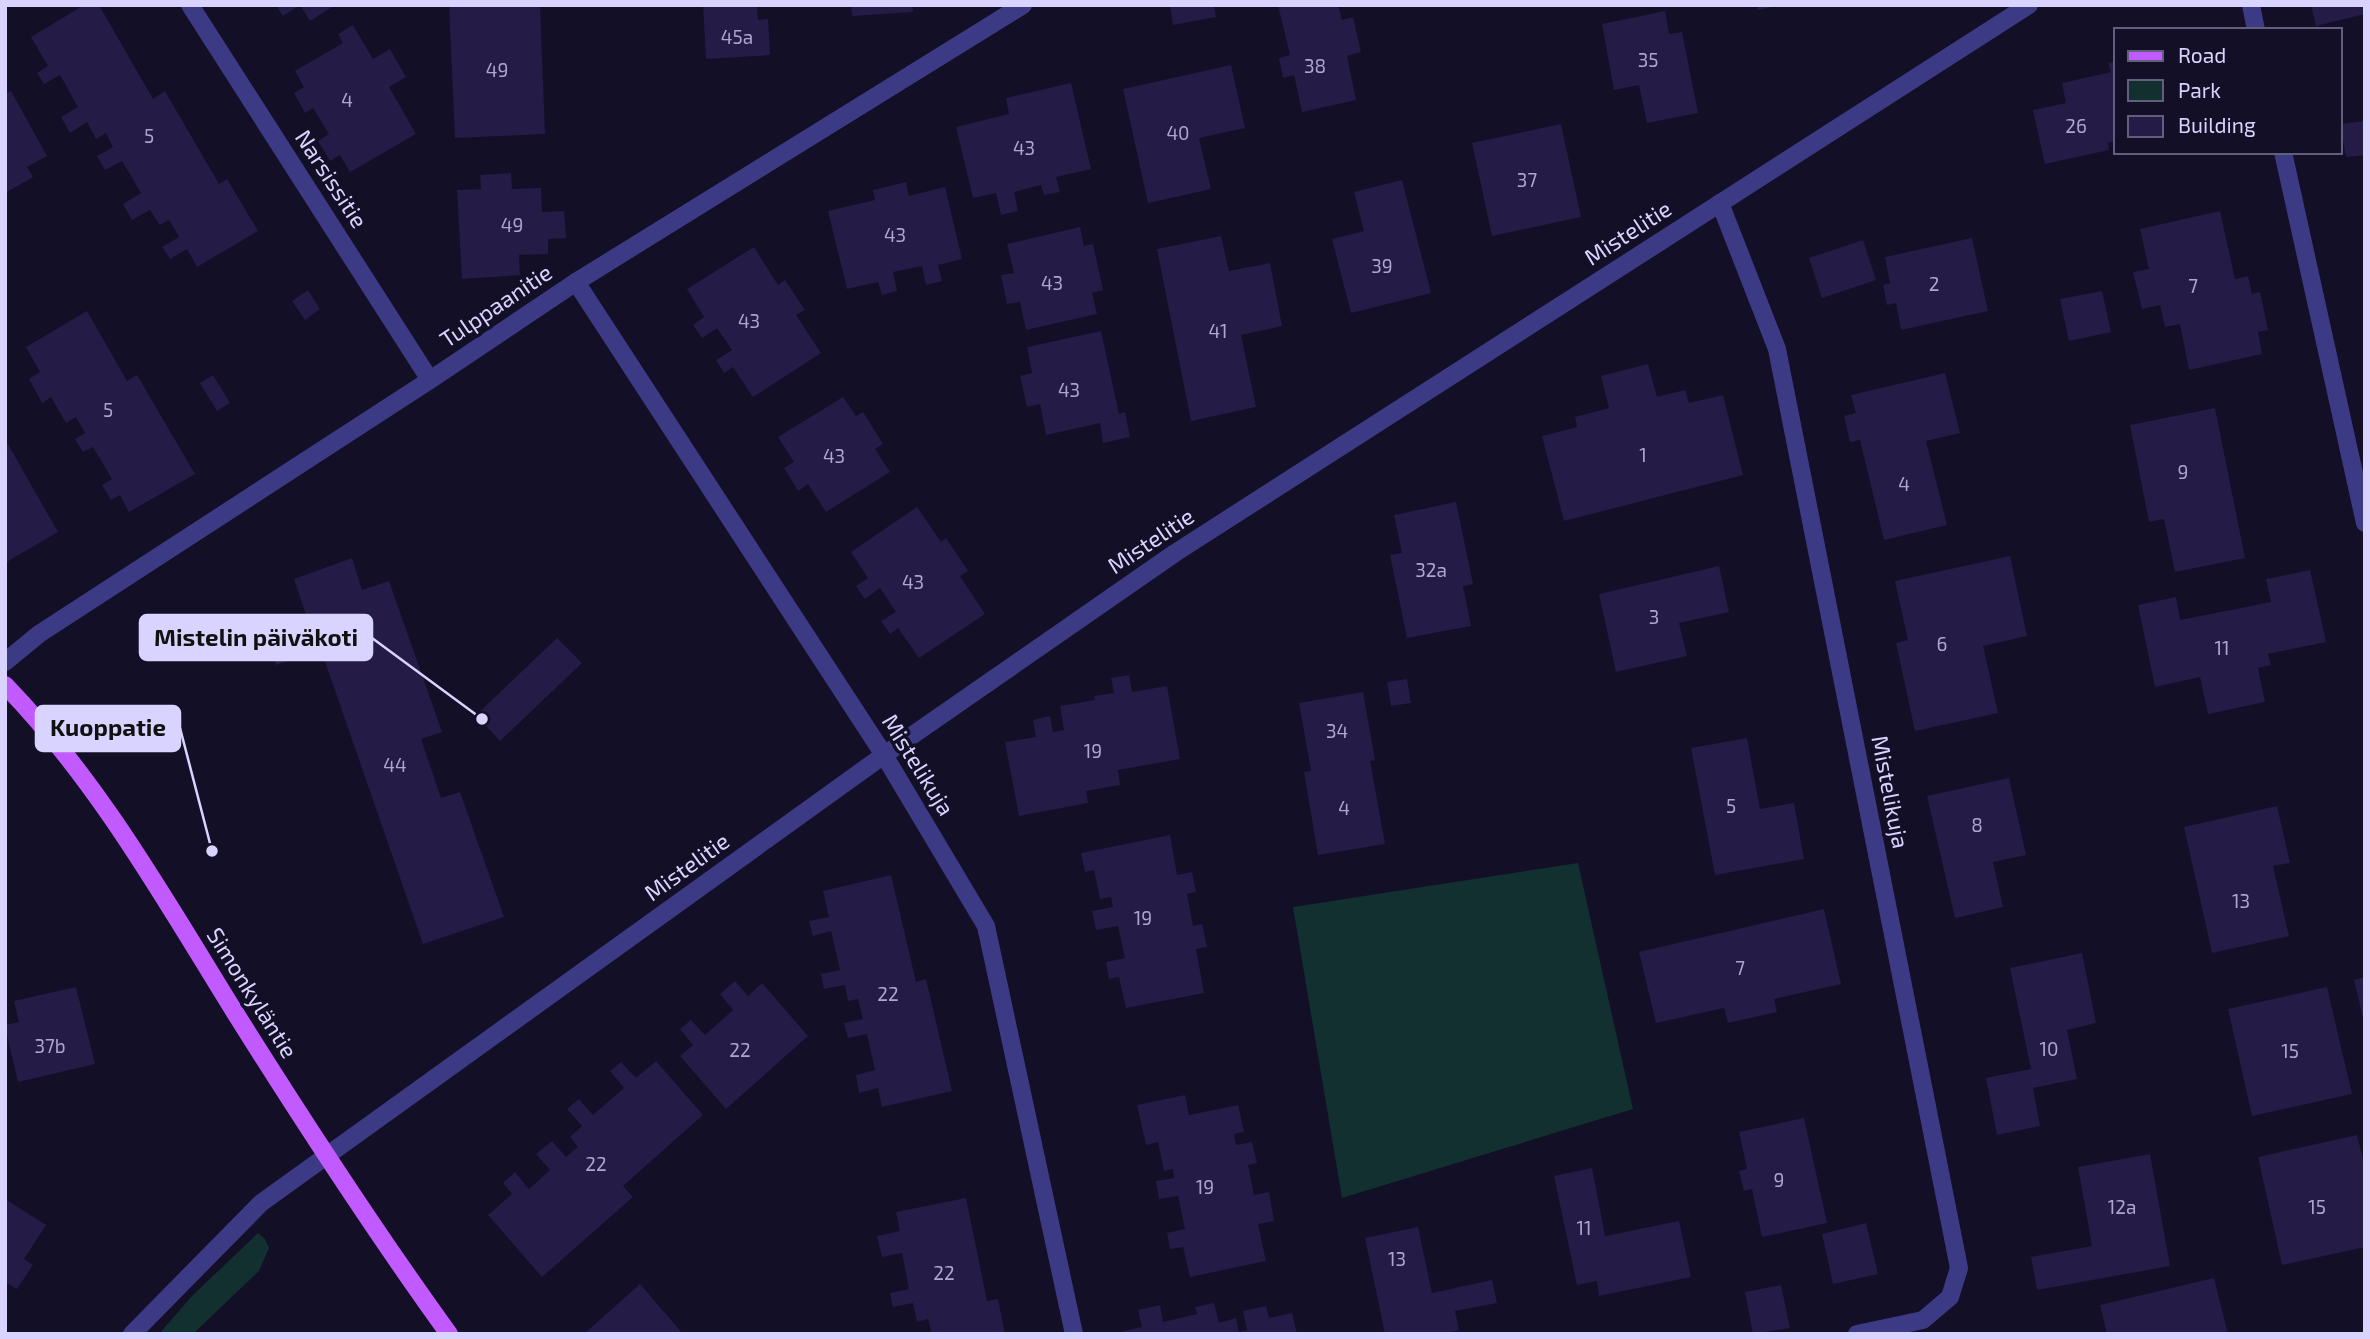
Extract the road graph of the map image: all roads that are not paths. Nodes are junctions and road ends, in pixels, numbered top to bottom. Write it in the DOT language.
graph roads {
  1 [pos="190,5"];
  2 [pos="1023,5"];
  3 [pos="2029,5"];
  4 [pos="2251,5"];
  5 [pos="2256,28"];
  6 [pos="2283,154"];
  7 [pos="1720,203"];
  8 [pos="576,282"];
  9 [pos="430,380"];
  10 [pos="2365,523"];
  11 [pos="5,662"];
  12 [pos="5,685"];
  13 [pos="884,755"];
  14 [pos="326,1155"];
  15 [pos="132,1334"];
  16 [pos="449,1334"];
  17 [pos="1074,1334"];
  18 [pos="1857,1334"];
  1 -- 9 [label="street, Narsissitie"];
  2 -- 8 [label="street, Tulppaanitie"];
  3 -- 7 [label="street, Mistelitie"];
  4 -- 5 [label="street"];
  6 -- 10 [label="street"];
  7 -- 13 [label="street, Mistelitie"];
  7 -- 18 [label="street, Mistelikuja"];
  8 -- 9 [label="street, Tulppaanitie"];
  8 -- 13 [label="street, Mistelikuja"];
  9 -- 11 [label="street, Tulppaanitie"];
  12 -- 14 [label="main road, Simonkyläntie"];
  13 -- 14 [label="street, Mistelitie"];
  13 -- 17 [label="street, Mistelikuja"];
  14 -- 15 [label="street, Mistelitie"];
  14 -- 16 [label="main road, Simonkyläntie"];
}
